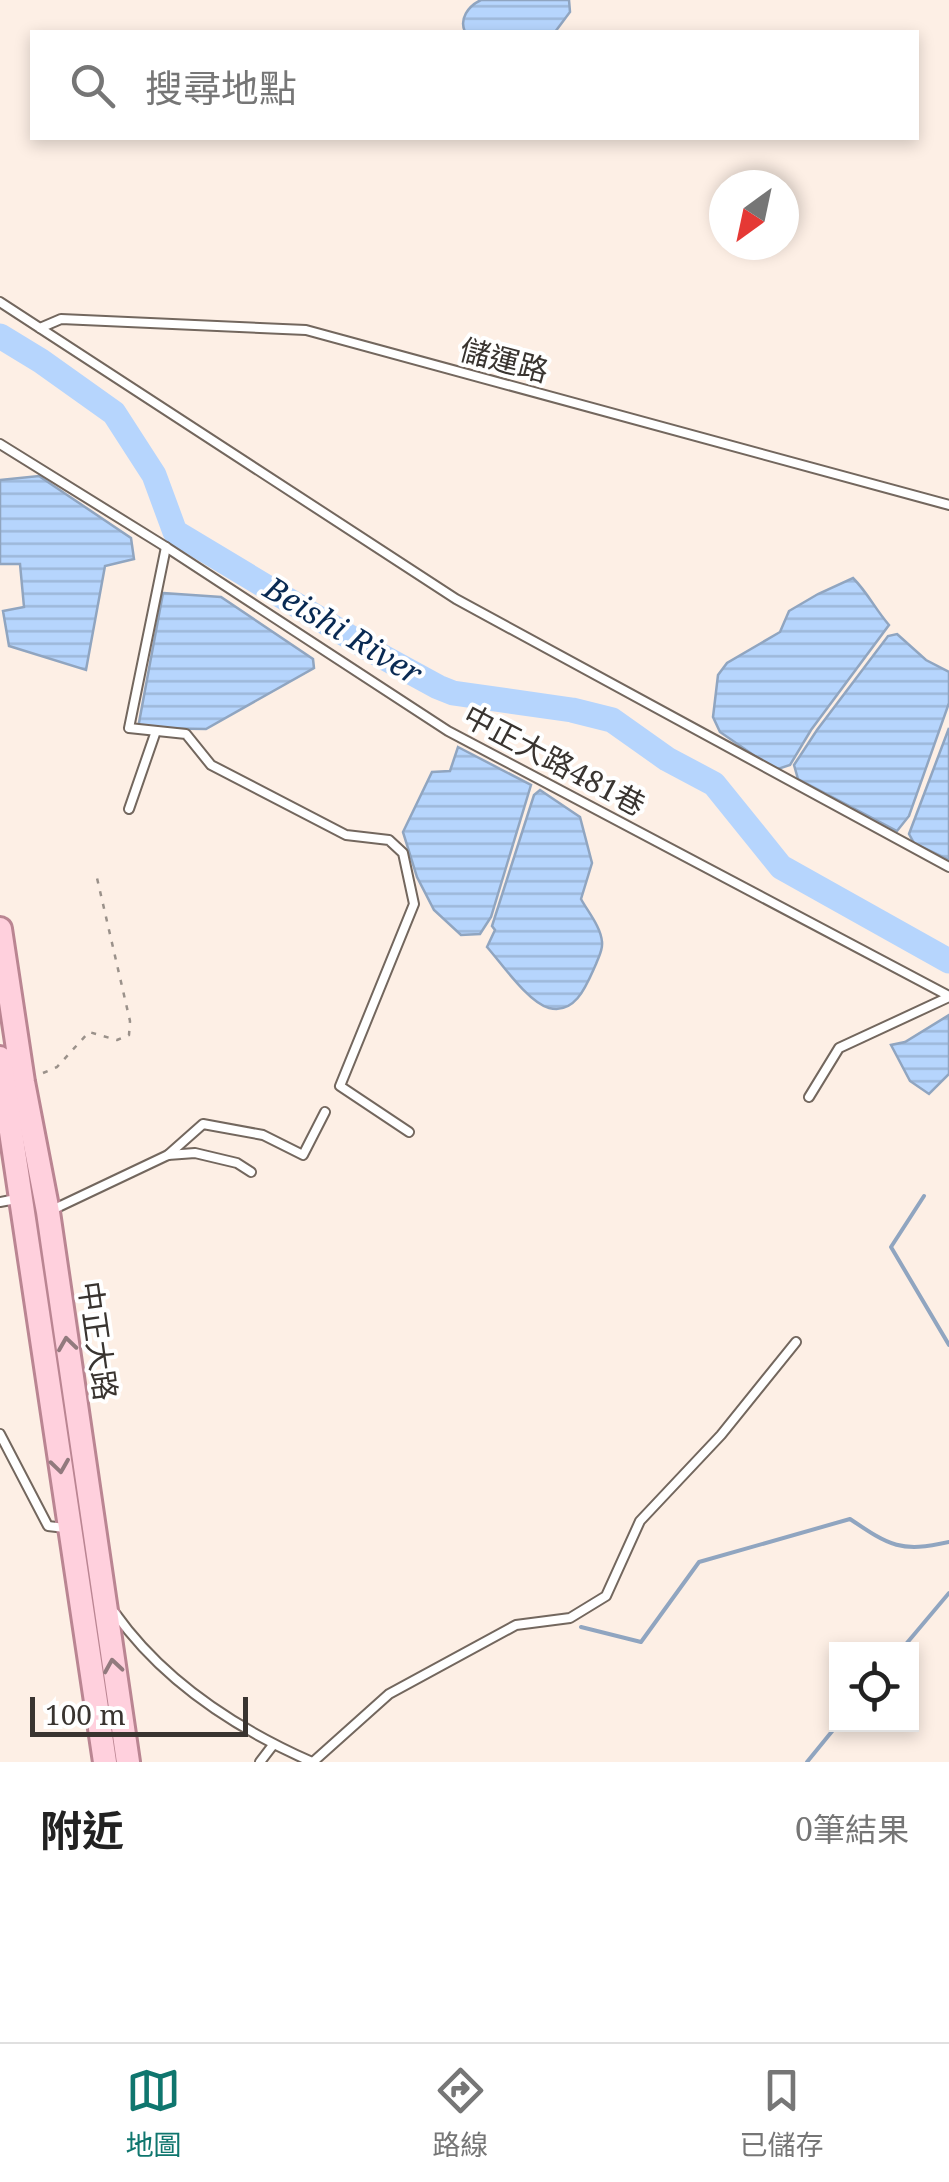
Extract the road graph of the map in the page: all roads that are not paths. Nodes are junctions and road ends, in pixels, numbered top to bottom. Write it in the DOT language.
graph roads {
  1 [pos="0,302"];
  2 [pos="40,328"];
  3 [pos="0,444"];
  4 [pos="949,505"];
  5 [pos="166,547"];
  6 [pos="156,731"];
  7 [pos="129,809"];
  8 [pos="949,867"];
  9 [pos="0,929"];
  10 [pos="949,997"];
  11 [pos="8,1036"];
  12 [pos="0,1058"];
  13 [pos="809,1097"];
  14 [pos="325,1112"];
  15 [pos="409,1132"];
  16 [pos="168,1155"];
  17 [pos="252,1172"];
  18 [pos="10,1200"];
  19 [pos="48,1212"];
  20 [pos="796,1342"];
  21 [pos="0,1434"];
  22 [pos="70,1529"];
  23 [pos="77,1578"];
  24 [pos="102,1594"];
  25 [pos="273,1745"];
  26 [pos="105,1762"];
  27 [pos="128,1762"];
  28 [pos="260,1762"];
  29 [pos="312,1762"];
  1 -- 2 [label="lane"];
  2 -- 4 [label="lane, 儲運路"];
  2 -- 8 [label="lane"];
  3 -- 5 [label="lane, 中正大路481巷"];
  5 -- 6 [label="lane"];
  5 -- 10 [label="lane, 中正大路481巷"];
  6 -- 7 [label="lane"];
  6 -- 15 [label="lane"];
  9 -- 11 [label="main road, 中正大路"];
  10 -- 13 [label="lane, 中正大路481巷"];
  11 -- 19 [label="main road, 中正大路"];
  12 -- 18 [label="main road, 中正大路"];
  14 -- 16 [label="lane"];
  16 -- 17 [label="lane"];
  16 -- 19 [label="lane"];
  18 -- 22 [label="main road, 中正大路, one-way"];
  24 -- 19 [label="main road, 中正大路, one-way"];
  20 -- 29 [label="lane"];
  21 -- 22 [label="lane"];
  22 -- 23 [label="main road, 中正大路"];
  23 -- 24 [label="lane"];
  23 -- 26 [label="main road, 中正大路"];
  24 -- 25 [label="lane"];
  27 -- 24 [label="main road, 中正大路, one-way"];
  25 -- 28 [label="lane"];
  25 -- 29 [label="lane"];
}
